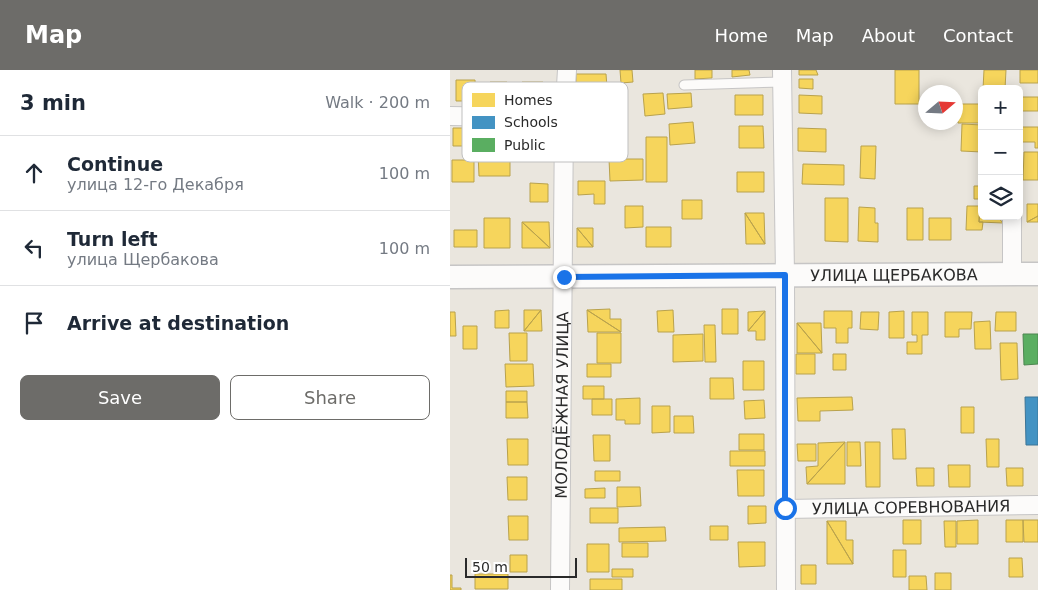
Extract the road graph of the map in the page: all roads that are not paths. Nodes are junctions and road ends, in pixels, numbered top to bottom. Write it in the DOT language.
graph roads {
  1 [pos="782,76"];
  2 [pos="684,85"];
  3 [pos="564,162"];
  4 [pos="1012,220"];
  5 [pos="1038,274"];
  6 [pos="785,275"];
  7 [pos="1012,275"];
  8 [pos="450,277"];
  9 [pos="564,277"];
  10 [pos="1038,505"];
  11 [pos="785,508"];
  12 [pos="560,590"];
  13 [pos="786,590"];
  1 -- 2 [label="lane"];
  1 -- 6 [label="street"];
  3 -- 9 [label="street, МОЛОДЁЖНАЯ УЛИЦА"];
  4 -- 7 [label="street"];
  5 -- 7 [label="street, УЛИЦА ЩЕРБАКОВА"];
  6 -- 7 [label="street, УЛИЦА ЩЕРБАКОВА"];
  6 -- 9 [label="street, УЛИЦА ЩЕРБАКОВА"];
  6 -- 11 [label="street"];
  8 -- 9 [label="street, УЛИЦА ЩЕРБАКОВА"];
  9 -- 12 [label="street, МОЛОДЁЖНАЯ УЛИЦА"];
  10 -- 11 [label="street, УЛИЦА СОРЕВНОВАНИЯ"];
  11 -- 13 [label="street"];
}
